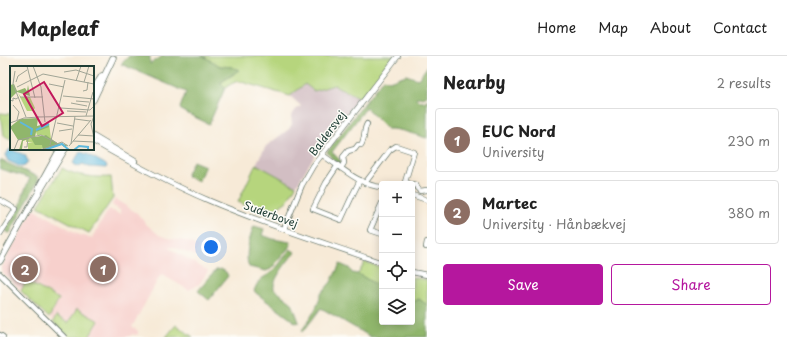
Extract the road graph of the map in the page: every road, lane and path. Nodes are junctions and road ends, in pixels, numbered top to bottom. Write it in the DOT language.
graph roads {
  1 [pos="398,56"];
  2 [pos="114,57"];
  3 [pos="94,88"];
  4 [pos="94,98"];
  5 [pos="367,124"];
  6 [pos="94,137"];
  7 [pos="94,143"];
  8 [pos="59,150"];
  9 [pos="64,150"];
  10 [pos="321,154"];
  11 [pos="339,166"];
  12 [pos="157,175"];
  13 [pos="363,181"];
  14 [pos="405,181"];
  15 [pos="415,186"];
  16 [pos="379,187"];
  17 [pos="427,190"];
  18 [pos="420,191"];
  19 [pos="415,196"];
  20 [pos="418,197"];
  21 [pos="0,200"];
  22 [pos="427,200"];
  23 [pos="33,202"];
  24 [pos="379,210"];
  25 [pos="284,229"];
  26 [pos="379,233"];
  27 [pos="0,234"];
  28 [pos="427,242"];
  29 [pos="427,247"];
  30 [pos="0,261"];
  31 [pos="379,262"];
  32 [pos="415,273"];
  33 [pos="0,274"];
  34 [pos="427,275"];
  35 [pos="0,335"];
  36 [pos="3,337"];
  37 [pos="64,337"];
  1 -- 10 [label="street, Baldersvej"];
  2 -- 3 [label="main road"];
  2 -- 4 [label="main road"];
  5 -- 11 [label="street"];
  6 -- 12 [label="street, Suderbovej"];
  7 -- 12 [label="street, Suderbovej"];
  8 -- 23 [label="main road"];
  9 -- 23 [label="main road"];
  10 -- 11 [label="street"];
  10 -- 25 [label="street, Baldersvej"];
  11 -- 13 [label="street"];
  11 -- 13 [label="street"];
  12 -- 25 [label="street, Suderbovej"];
  13 -- 14 [label="street"];
  13 -- 16 [label="street"];
  15 -- 18 [label="street"];
  17 -- 18 [label="street"];
  18 -- 20 [label="street"];
  19 -- 20 [label="street"];
  20 -- 22 [label="street"];
  21 -- 27 [label="street"];
  23 -- 30 [label="main road"];
  24 -- 26 [label="street"];
  25 -- 31 [label="street, Suderbovej"];
  28 -- 29 [label="street"];
  32 -- 34 [label="street"];
  33 -- 37 [label="street"];
  35 -- 36 [label="street"];
}
